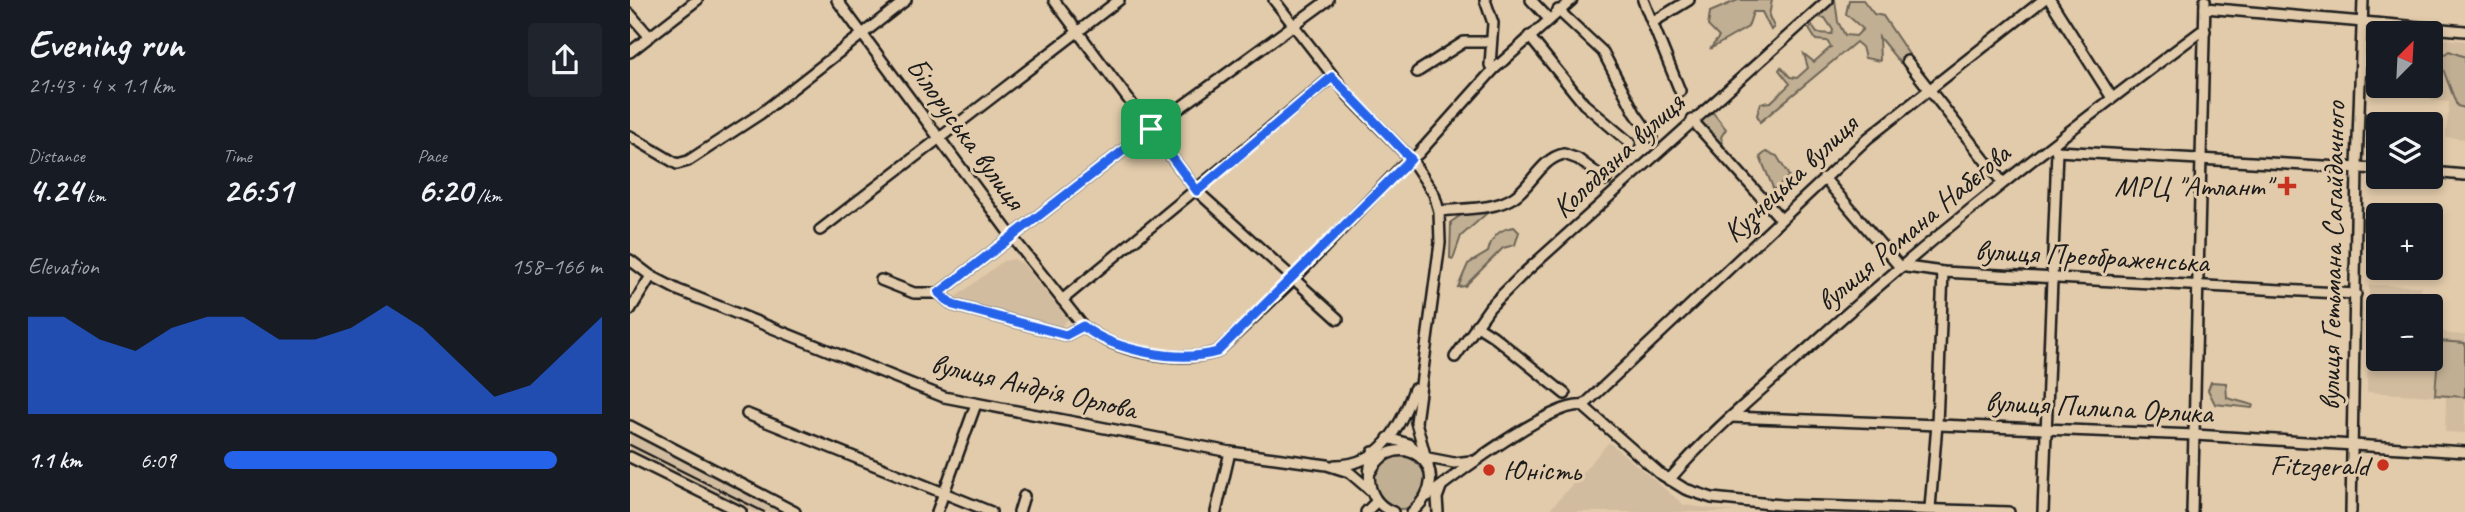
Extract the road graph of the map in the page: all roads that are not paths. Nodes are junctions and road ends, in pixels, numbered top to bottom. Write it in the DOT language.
graph roads {
  1 [pos="697,0"];
  2 [pos="836,0"];
  3 [pos="906,0"];
  4 [pos="1054,0"];
  5 [pos="1119,0"];
  6 [pos="1274,0"];
  7 [pos="1328,0"];
  8 [pos="1485,0"];
  9 [pos="1531,0"];
  10 [pos="1572,0"];
  11 [pos="1643,0"];
  12 [pos="1689,0"];
  13 [pos="1828,0"];
  14 [pos="2043,0"];
  15 [pos="2050,0"];
  16 [pos="2363,0"];
  17 [pos="2205,4"];
  18 [pos="1558,10"];
  19 [pos="630,14"];
  20 [pos="1548,18"];
  21 [pos="1653,22"];
  22 [pos="2362,22"];
  23 [pos="1294,27"];
  24 [pos="2205,31"];
  25 [pos="2465,31"];
  26 [pos="1078,32"];
  27 [pos="862,34"];
  28 [pos="649,36"];
  29 [pos="1530,36"];
  30 [pos="1491,42"];
  31 [pos="630,52"];
  32 [pos="1908,61"];
  33 [pos="1493,70"];
  34 [pos="1417,72"];
  35 [pos="1332,77"];
  36 [pos="1928,89"];
  37 [pos="1679,91"];
  38 [pos="2112,98"];
  39 [pos="1692,120"];
  40 [pos="1151,129"];
  41 [pos="630,136"];
  42 [pos="1652,137"];
  43 [pos="941,138"];
  44 [pos="1630,143"];
  45 [pos="2054,148"];
  46 [pos="2201,158"];
  47 [pos="1411,159"];
  48 [pos="2357,167"];
  49 [pos="2366,168"];
  50 [pos="2443,173"];
  51 [pos="2465,175"];
  52 [pos="1824,178"];
  53 [pos="1606,180"];
  54 [pos="2003,182"];
  55 [pos="1197,191"];
  56 [pos="1439,211"];
  57 [pos="1780,218"];
  58 [pos="820,230"];
  59 [pos="1013,238"];
  60 [pos="630,260"];
  61 [pos="1899,266"];
  62 [pos="1943,272"];
  63 [pos="651,276"];
  64 [pos="2052,278"];
  65 [pos="1294,279"];
  66 [pos="881,280"];
  67 [pos="2199,287"];
  68 [pos="939,293"];
  69 [pos="2356,294"];
  70 [pos="1062,300"];
  71 [pos="630,310"];
  72 [pos="1338,319"];
  73 [pos="1476,325"];
  74 [pos="1083,326"];
  75 [pos="1455,357"];
  76 [pos="1421,368"];
  77 [pos="1565,394"];
  78 [pos="976,404"];
  79 [pos="1583,406"];
  80 [pos="747,414"];
  81 [pos="1731,417"];
  82 [pos="1937,424"];
  83 [pos="630,426"];
  84 [pos="2045,429"];
  85 [pos="2195,435"];
  86 [pos="1391,438"];
  87 [pos="1420,444"];
  88 [pos="2354,445"];
  89 [pos="1230,452"];
  90 [pos="2465,452"];
  91 [pos="1380,453"];
  92 [pos="630,457"];
  93 [pos="1476,460"];
  94 [pos="1439,461"];
  95 [pos="1426,462"];
  96 [pos="1327,465"];
  97 [pos="1669,480"];
  98 [pos="1442,485"];
  99 [pos="1370,490"];
  100 [pos="943,494"];
  101 [pos="1024,496"];
  102 [pos="1428,496"];
  103 [pos="1376,502"];
  104 [pos="1781,505"];
  105 [pos="1930,508"];
  106 [pos="1411,511"];
  107 [pos="741,512"];
  108 [pos="795,512"];
  109 [pos="937,512"];
  110 [pos="991,512"];
  111 [pos="1018,512"];
  112 [pos="1216,512"];
  113 [pos="1366,512"];
  114 [pos="1381,512"];
  115 [pos="1393,512"];
  116 [pos="1437,512"];
  117 [pos="1790,512"];
  118 [pos="1991,512"];
  119 [pos="2009,512"];
  120 [pos="2042,512"];
  121 [pos="2192,512"];
  122 [pos="2351,512"];
  1 -- 28 [label="street"];
  2 -- 27 [label="street, Білоруська вулиця"];
  3 -- 27 [label="street"];
  4 -- 26 [label="street"];
  5 -- 26 [label="street"];
  6 -- 23 [label="street"];
  7 -- 23 [label="street"];
  8 -- 30 [label="street"];
  9 -- 20 [label="street"];
  10 -- 18 [label="street"];
  11 -- 21 [label="street"];
  12 -- 21 [label="street"];
  13 -- 39 [label="street, Колодязна вулиця"];
  14 -- 36 [label="street, Кузнецька вулиця"];
  15 -- 38 [label="street"];
  16 -- 22 [label="street, вулиця Гетьмана Сагайдачного"];
  17 -- 22 [label="street"];
  17 -- 24 [label="street"];
  18 -- 20 [label="street"];
  18 -- 42 [label="street"];
  19 -- 28 [label="street"];
  20 -- 29 [label="street"];
  21 -- 37 [label="street"];
  22 -- 25 [label="street"];
  22 -- 48 [label="street, вулиця Гетьмана Сагайдачного"];
  23 -- 35 [label="street"];
  23 -- 40 [label="street"];
  24 -- 38 [label="street, вулиця Романа Набєгова"];
  24 -- 46 [label="street"];
  26 -- 40 [label="street"];
  26 -- 43 [label="street"];
  27 -- 41 [label="street"];
  27 -- 43 [label="street, Білоруська вулиця"];
  28 -- 31 [label="street"];
  29 -- 33 [label="street"];
  29 -- 44 [label="street"];
  30 -- 33 [label="street"];
  30 -- 34 [label="street"];
  32 -- 36 [label="street"];
  33 -- 47 [label="street"];
  35 -- 47 [label="street"];
  35 -- 55 [label="street"];
  36 -- 52 [label="street, Кузнецька вулиця"];
  36 -- 54 [label="street"];
  38 -- 45 [label="street, вулиця Романа Набєгова"];
  39 -- 57 [label="street"];
  39 -- 73 [label="street, Колодязна вулиця"];
  40 -- 55 [label="street"];
  40 -- 59 [label="street"];
  43 -- 58 [label="street"];
  43 -- 59 [label="street, Білоруська вулиця"];
  45 -- 46 [label="street"];
  45 -- 54 [label="street, вулиця Романа Набєгова"];
  45 -- 64 [label="street"];
  46 -- 48 [label="street"];
  46 -- 67 [label="street"];
  47 -- 56 [label="street"];
  47 -- 65 [label="street"];
  48 -- 49 [label="street"];
  48 -- 69 [label="street, вулиця Гетьмана Сагайдачного"];
  50 -- 51 [label="street"];
  52 -- 57 [label="street, Кузнецька вулиця"];
  52 -- 61 [label="street"];
  53 -- 56 [label="street"];
  54 -- 61 [label="street, вулиця Романа Набєгова"];
  55 -- 65 [label="street"];
  55 -- 70 [label="street"];
  56 -- 76 [label="street"];
  57 -- 79 [label="street, Кузнецька вулиця"];
  59 -- 68 [label="street"];
  59 -- 70 [label="street, Білоруська вулиця"];
  60 -- 63 [label="street, вулиця Андрія Орлова"];
  61 -- 62 [label="street, вулиця Преображенська"];
  61 -- 81 [label="street, вулиця Романа Набєгова"];
  62 -- 64 [label="street, вулиця Преображенська"];
  62 -- 82 [label="street"];
  63 -- 71 [label="street"];
  63 -- 78 [label="street, вулиця Андрія Орлова"];
  64 -- 67 [label="street, вулиця Преображенська"];
  64 -- 84 [label="street"];
  65 -- 72 [label="street"];
  65 -- 74 [label="street"];
  66 -- 68 [label="street"];
  67 -- 69 [label="street, вулиця Преображенська"];
  67 -- 85 [label="street"];
  68 -- 74 [label="street"];
  69 -- 88 [label="street, вулиця Гетьмана Сагайдачного"];
  70 -- 74 [label="street, Білоруська вулиця"];
  73 -- 75 [label="street, Колодязна вулиця"];
  73 -- 77 [label="street"];
  76 -- 86 [label="street"];
  76 -- 87 [label="street"];
  78 -- 89 [label="street, вулиця Андрія Орлова"];
  78 -- 100 [label="street"];
  79 -- 93 [label="street"];
  79 -- 97 [label="street"];
  80 -- 100 [label="street"];
  81 -- 82 [label="street, вулиця Пилипа Орлика"];
  81 -- 97 [label="street, вулиця Романа Набєгова"];
  82 -- 84 [label="street, вулиця Пилипа Орлика"];
  82 -- 105 [label="street"];
  83 -- 108 [label="street"];
  84 -- 85 [label="street, вулиця Пилипа Орлика"];
  84 -- 120 [label="street"];
  85 -- 88 [label="street, вулиця Пилипа Орлика"];
  85 -- 121 [label="street"];
  86 -- 91 [label="street"];
  86 -- 91 [label="street"];
  86 -- 95 [label="street"];
  87 -- 94 [label="street"];
  87 -- 95 [label="street"];
  88 -- 90 [label="street, вулиця Пилипа Орлика"];
  88 -- 122 [label="street, вулиця Гетьмана Сагайдачного"];
  89 -- 96 [label="street, вулиця Андрія Орлова"];
  89 -- 112 [label="street"];
  91 -- 95 [label="street"];
  91 -- 96 [label="street, вулиця Андрія Орлова"];
  91 -- 99 [label="street"];
  92 -- 107 [label="street"];
  93 -- 94 [label="street"];
  93 -- 98 [label="street"];
  94 -- 95 [label="street"];
  95 -- 102 [label="street"];
  96 -- 99 [label="street, вулиця Андрія Орлова"];
  97 -- 104 [label="street"];
  98 -- 102 [label="street"];
  98 -- 116 [label="street"];
  99 -- 103 [label="street"];
  100 -- 109 [label="street"];
  100 -- 110 [label="street"];
  101 -- 111 [label="street"];
  102 -- 106 [label="street"];
  102 -- 116 [label="street"];
  103 -- 113 [label="street"];
  103 -- 114 [label="street"];
  103 -- 115 [label="street"];
  104 -- 105 [label="street"];
  104 -- 117 [label="street"];
  105 -- 118 [label="street"];
  118 -- 119 [label="street"];
}
